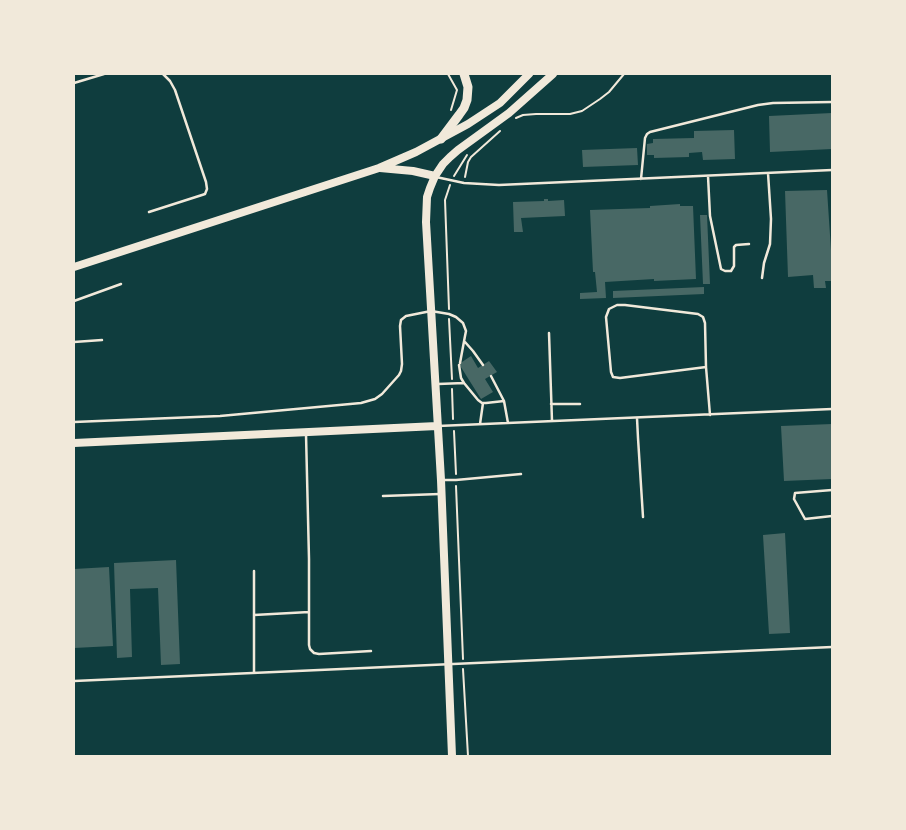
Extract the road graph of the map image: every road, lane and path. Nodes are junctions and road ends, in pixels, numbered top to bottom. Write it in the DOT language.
graph roads {
  1 [pos="104,74"];
  2 [pos="163,74"];
  3 [pos="448,74"];
  4 [pos="464,74"];
  5 [pos="529,74"];
  6 [pos="553,74"];
  7 [pos="624,74"];
  8 [pos="74,83"];
  9 [pos="832,102"];
  10 [pos="449,115"];
  11 [pos="512,121"];
  12 [pos="505,127"];
  13 [pos="441,140"];
  14 [pos="379,168"];
  15 [pos="832,170"];
  16 [pos="768,173"];
  17 [pos="435,176"];
  18 [pos="708,176"];
  19 [pos="641,179"];
  20 [pos="464,183"];
  21 [pos="149,212"];
  22 [pos="749,244"];
  23 [pos="74,266"];
  24 [pos="762,278"];
  25 [pos="121,284"];
  26 [pos="74,301"];
  27 [pos="431,311"];
  28 [pos="549,333"];
  29 [pos="102,340"];
  30 [pos="74,342"];
  31 [pos="465,342"];
  32 [pos="483,365"];
  33 [pos="706,367"];
  34 [pos="491,376"];
  35 [pos="464,383"];
  36 [pos="435,384"];
  37 [pos="504,402"];
  38 [pos="483,403"];
  39 [pos="551,404"];
  40 [pos="580,404"];
  41 [pos="832,409"];
  42 [pos="710,415"];
  43 [pos="637,418"];
  44 [pos="552,421"];
  45 [pos="74,422"];
  46 [pos="508,423"];
  47 [pos="480,424"];
  48 [pos="437,426"];
  49 [pos="306,432"];
  50 [pos="74,443"];
  51 [pos="521,474"];
  52 [pos="440,480"];
  53 [pos="832,490"];
  54 [pos="441,494"];
  55 [pos="384,496"];
  56 [pos="832,516"];
  57 [pos="643,518"];
  58 [pos="254,571"];
  59 [pos="309,612"];
  60 [pos="254,615"];
  61 [pos="832,647"];
  62 [pos="371,651"];
  63 [pos="448,664"];
  64 [pos="254,673"];
  65 [pos="74,681"];
  66 [pos="452,756"];
  1 -- 8 [label="lane"];
  2 -- 21 [label="lane"];
  3 -- 10 [label="path"];
  4 -- 13 [label="highway"];
  5 -- 13 [label="main road"];
  6 -- 17 [label="main road"];
  7 -- 11 [label="path"];
  9 -- 19 [label="lane"];
  12 -- 20 [label="path"];
  13 -- 14 [label="main road"];
  14 -- 17 [label="main road"];
  14 -- 23 [label="main road"];
  15 -- 16 [label="lane"];
  16 -- 18 [label="lane"];
  16 -- 24 [label="lane"];
  17 -- 20 [label="lane"];
  17 -- 27 [label="main road"];
  18 -- 19 [label="lane"];
  18 -- 22 [label="lane"];
  19 -- 20 [label="lane"];
  25 -- 26 [label="lane"];
  27 -- 31 [label="lane"];
  27 -- 36 [label="main road"];
  27 -- 45 [label="lane"];
  28 -- 39 [label="lane"];
  29 -- 30 [label="lane"];
  31 -- 32 [label="lane"];
  31 -- 35 [label="lane"];
  33 -- 33 [label="lane"];
  33 -- 42 [label="lane"];
  34 -- 37 [label="lane"];
  35 -- 36 [label="lane"];
  35 -- 38 [label="lane"];
  36 -- 48 [label="main road"];
  37 -- 38 [label="lane"];
  37 -- 46 [label="lane"];
  38 -- 47 [label="lane"];
  39 -- 40 [label="lane"];
  39 -- 44 [label="lane"];
  41 -- 42 [label="lane"];
  42 -- 43 [label="lane"];
  43 -- 44 [label="lane"];
  43 -- 57 [label="lane"];
  44 -- 46 [label="lane"];
  46 -- 47 [label="lane"];
  47 -- 48 [label="lane"];
  48 -- 49 [label="main road"];
  48 -- 52 [label="main road"];
  49 -- 50 [label="main road"];
  49 -- 59 [label="lane"];
  51 -- 52 [label="lane"];
  52 -- 54 [label="main road"];
  53 -- 56 [label="lane"];
  54 -- 55 [label="lane"];
  54 -- 63 [label="main road"];
  58 -- 60 [label="lane"];
  59 -- 60 [label="lane"];
  59 -- 62 [label="lane"];
  60 -- 64 [label="lane"];
  61 -- 63 [label="lane"];
  63 -- 64 [label="lane"];
  63 -- 66 [label="main road"];
  64 -- 65 [label="lane"];
}
